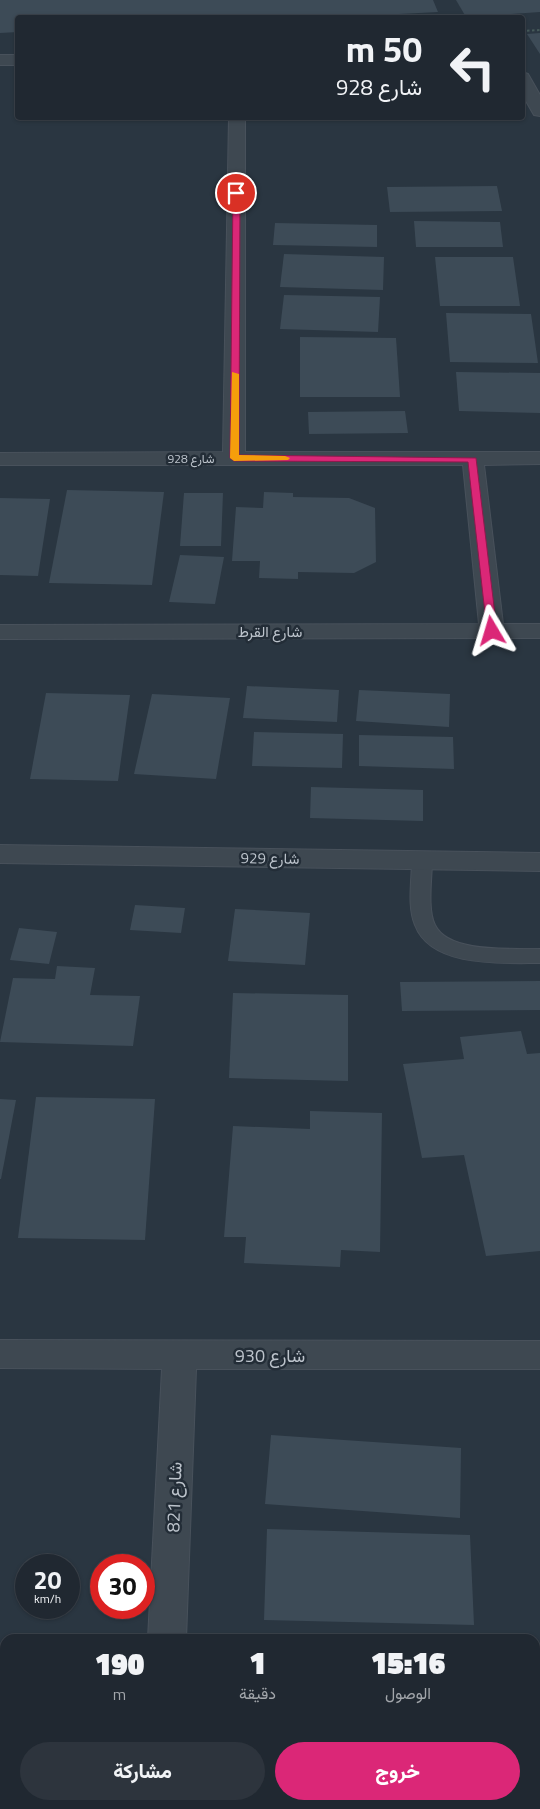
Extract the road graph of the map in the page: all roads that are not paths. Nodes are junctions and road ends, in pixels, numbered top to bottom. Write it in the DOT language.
graph roads {
  1 [pos="0,60"];
  2 [pos="15,60"];
  3 [pos="525,83"];
  4 [pos="540,111"];
  5 [pos="237,120"];
  6 [pos="234,458"];
  7 [pos="540,458"];
  8 [pos="0,459"];
  9 [pos="473,460"];
  10 [pos="492,631"];
  11 [pos="540,631"];
  12 [pos="0,632"];
  13 [pos="0,854"];
  14 [pos="422,860"];
  15 [pos="540,862"];
  16 [pos="540,956"];
  17 [pos="0,1354"];
  18 [pos="180,1354"];
  19 [pos="540,1355"];
  20 [pos="168,1634"];
  1 -- 2 [label="street"];
  3 -- 4 [label="street"];
  5 -- 6 [label="street"];
  6 -- 8 [label="street, شارع 928"];
  6 -- 9 [label="street, شارع 928"];
  7 -- 9 [label="street, شارع 928"];
  9 -- 10 [label="street"];
  10 -- 11 [label="street, شارع القرط"];
  10 -- 12 [label="street, شارع القرط"];
  13 -- 14 [label="street, شارع 929"];
  14 -- 15 [label="street, شارع 929"];
  14 -- 16 [label="lane"];
  17 -- 18 [label="street, شارع 930"];
  18 -- 19 [label="street, شارع 930"];
  18 -- 20 [label="street, شارع 821"];
}
